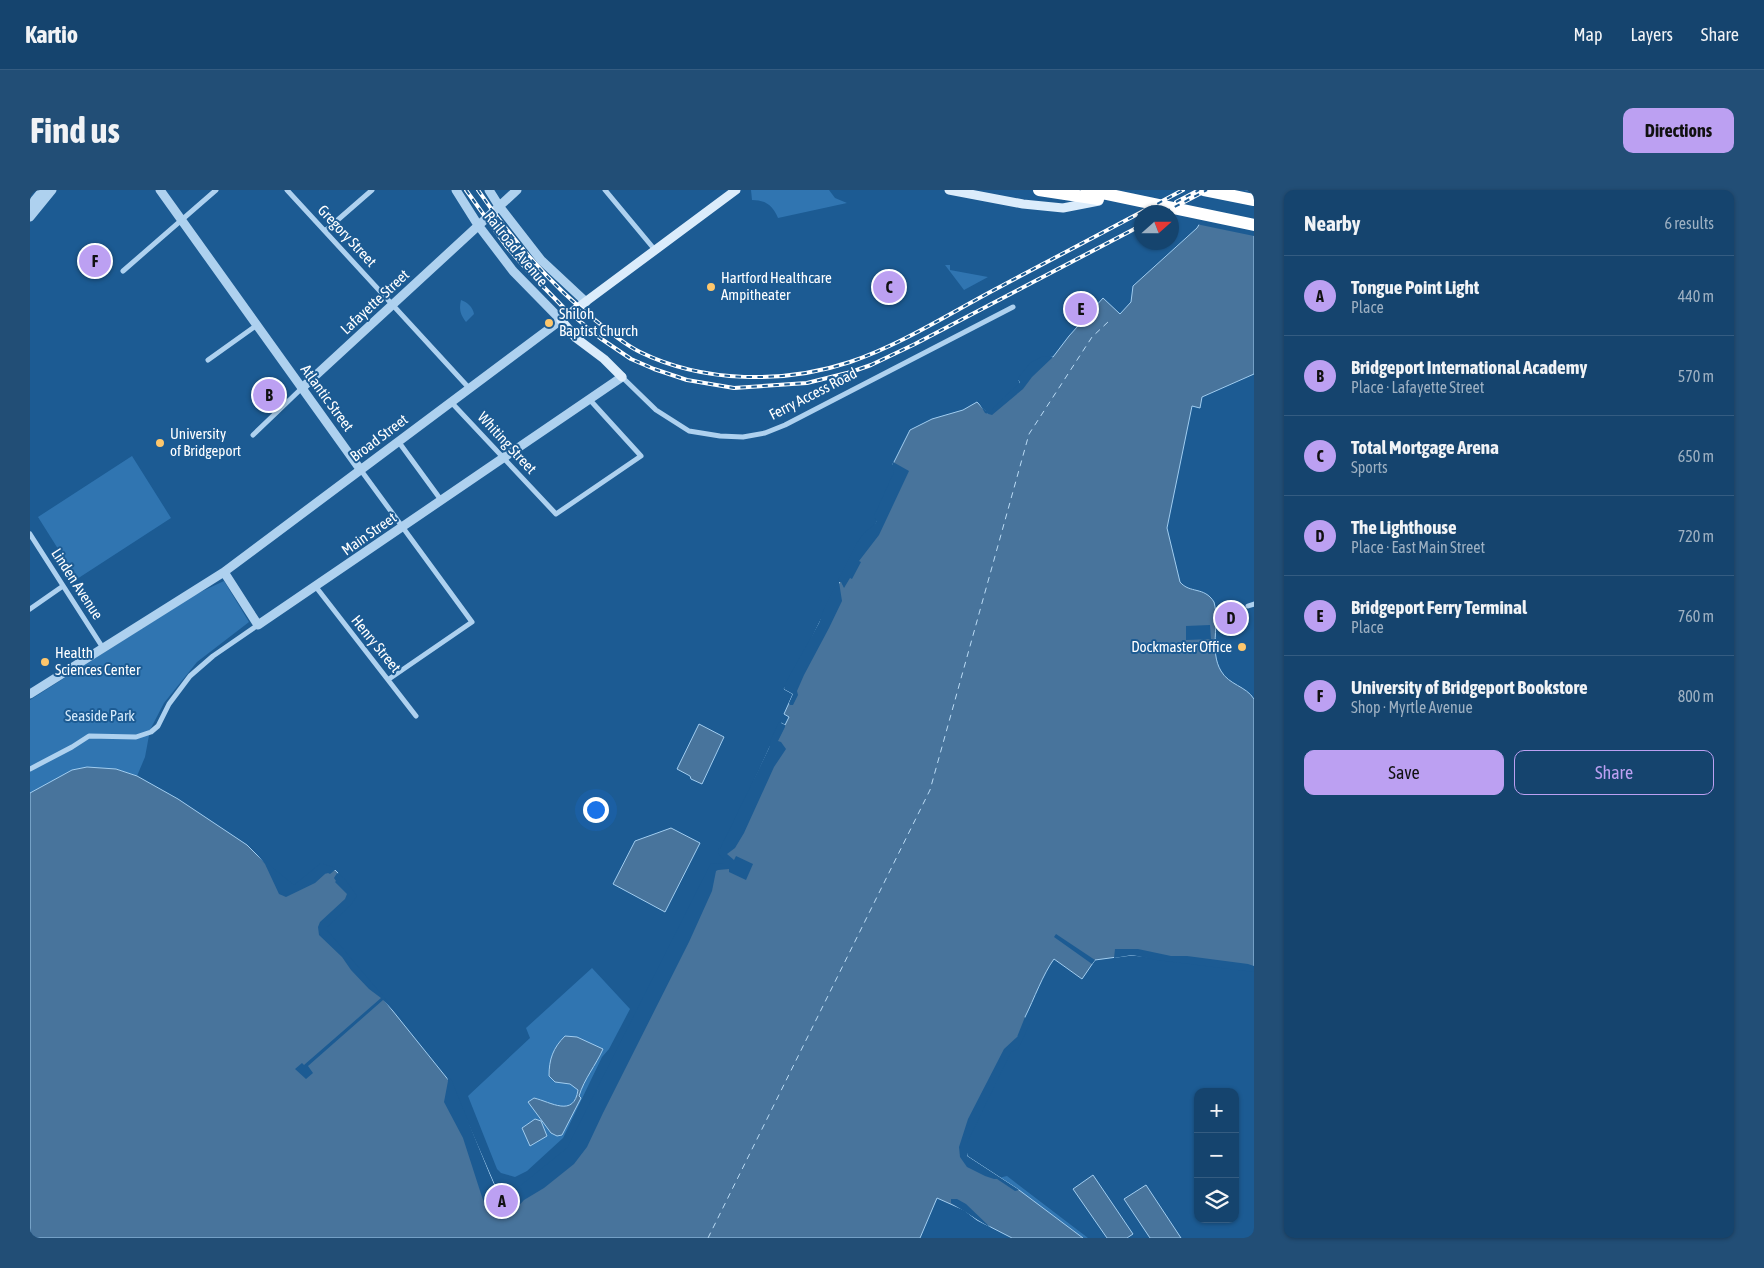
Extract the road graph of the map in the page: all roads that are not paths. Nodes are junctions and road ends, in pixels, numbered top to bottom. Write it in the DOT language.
graph roads {
  1 [pos="43,190"];
  2 [pos="52,190"];
  3 [pos="160,190"];
  4 [pos="216,190"];
  5 [pos="287,190"];
  6 [pos="372,190"];
  7 [pos="456,190"];
  8 [pos="489,190"];
  9 [pos="516,190"];
  10 [pos="605,190"];
  11 [pos="736,190"];
  12 [pos="949,190"];
  13 [pos="1039,190"];
  14 [pos="1087,190"];
  15 [pos="1128,190"];
  16 [pos="1204,190"];
  17 [pos="1254,200"];
  18 [pos="30,206"];
  19 [pos="499,206"];
  20 [pos="1182,210"];
  21 [pos="30,217"];
  22 [pos="182,220"];
  23 [pos="478,225"];
  24 [pos="1254,225"];
  25 [pos="326,231"];
  26 [pos="655,250"];
  27 [pos="123,271"];
  28 [pos="586,302"];
  29 [pos="393,304"];
  30 [pos="1013,307"];
  31 [pos="561,320"];
  32 [pos="257,324"];
  33 [pos="208,360"];
  34 [pos="622,377"];
  35 [pos="302,388"];
  36 [pos="470,388"];
  37 [pos="590,400"];
  38 [pos="451,402"];
  39 [pos="253,435"];
  40 [pos="398,441"];
  41 [pos="503,458"];
  42 [pos="360,469"];
  43 [pos="441,500"];
  44 [pos="403,527"];
  45 [pos="30,534"];
  46 [pos="224,572"];
  47 [pos="63,586"];
  48 [pos="316,587"];
  49 [pos="30,609"];
  50 [pos="258,625"];
  51 [pos="103,648"];
  52 [pos="389,679"];
  53 [pos="30,694"];
  54 [pos="416,716"];
  55 [pos="30,769"];
  1 -- 18 [label="street"];
  2 -- 21 [label="street"];
  3 -- 22 [label="street, Atlantic Street"];
  4 -- 22 [label="street"];
  5 -- 25 [label="street, Gregory Street"];
  6 -- 25 [label="street"];
  7 -- 23 [label="street, Railroad Avenue"];
  8 -- 19 [label="street, Railroad Avenue"];
  9 -- 19 [label="street, Lafayette Street"];
  10 -- 26 [label="street"];
  11 -- 26 [label="main road, Broad Street"];
  12 -- 15 [label="main road"];
  13 -- 20 [label="highway"];
  14 -- 20 [label="highway"];
  16 -- 17 [label="highway"];
  19 -- 23 [label="street, Lafayette Street"];
  19 -- 28 [label="street, Railroad Avenue"];
  20 -- 24 [label="highway"];
  22 -- 27 [label="street"];
  22 -- 32 [label="street, Atlantic Street"];
  23 -- 29 [label="street, Lafayette Street"];
  23 -- 31 [label="street, Railroad Avenue"];
  25 -- 29 [label="street, Gregory Street"];
  26 -- 28 [label="main road, Broad Street"];
  28 -- 31 [label="main road, Broad Street"];
  29 -- 35 [label="street, Lafayette Street"];
  29 -- 36 [label="street, Gregory Street"];
  30 -- 34 [label="street, Ferry Access Road"];
  31 -- 34 [label="main road, Ferry Access Road"];
  31 -- 36 [label="street, Broad Street"];
  32 -- 33 [label="street"];
  32 -- 35 [label="street, Atlantic Street"];
  34 -- 37 [label="street, Main Street"];
  35 -- 39 [label="street, Lafayette Street"];
  35 -- 42 [label="street, Atlantic Street"];
  36 -- 38 [label="street, Broad Street"];
  37 -- 41 [label="street, Main Street"];
  37 -- 41 [label="street, Whiting Street"];
  38 -- 40 [label="street, Broad Street"];
  38 -- 41 [label="street, Whiting Street"];
  40 -- 42 [label="street, Broad Street"];
  40 -- 43 [label="street"];
  41 -- 43 [label="street, Main Street"];
  42 -- 44 [label="street, Atlantic Street"];
  42 -- 46 [label="street, Broad Street"];
  43 -- 44 [label="street, Main Street"];
  44 -- 48 [label="street, Main Street"];
  44 -- 52 [label="street, Atlantic Street"];
  45 -- 47 [label="street, Linden Avenue"];
  46 -- 50 [label="street"];
  46 -- 51 [label="street, Broad Street"];
  47 -- 49 [label="street"];
  47 -- 51 [label="street, Linden Avenue"];
  48 -- 50 [label="street, Main Street"];
  48 -- 52 [label="street, Henry Street"];
  50 -- 55 [label="street, Main Street"];
  51 -- 53 [label="street, Broad Street"];
  52 -- 54 [label="street, Henry Street"];
}
